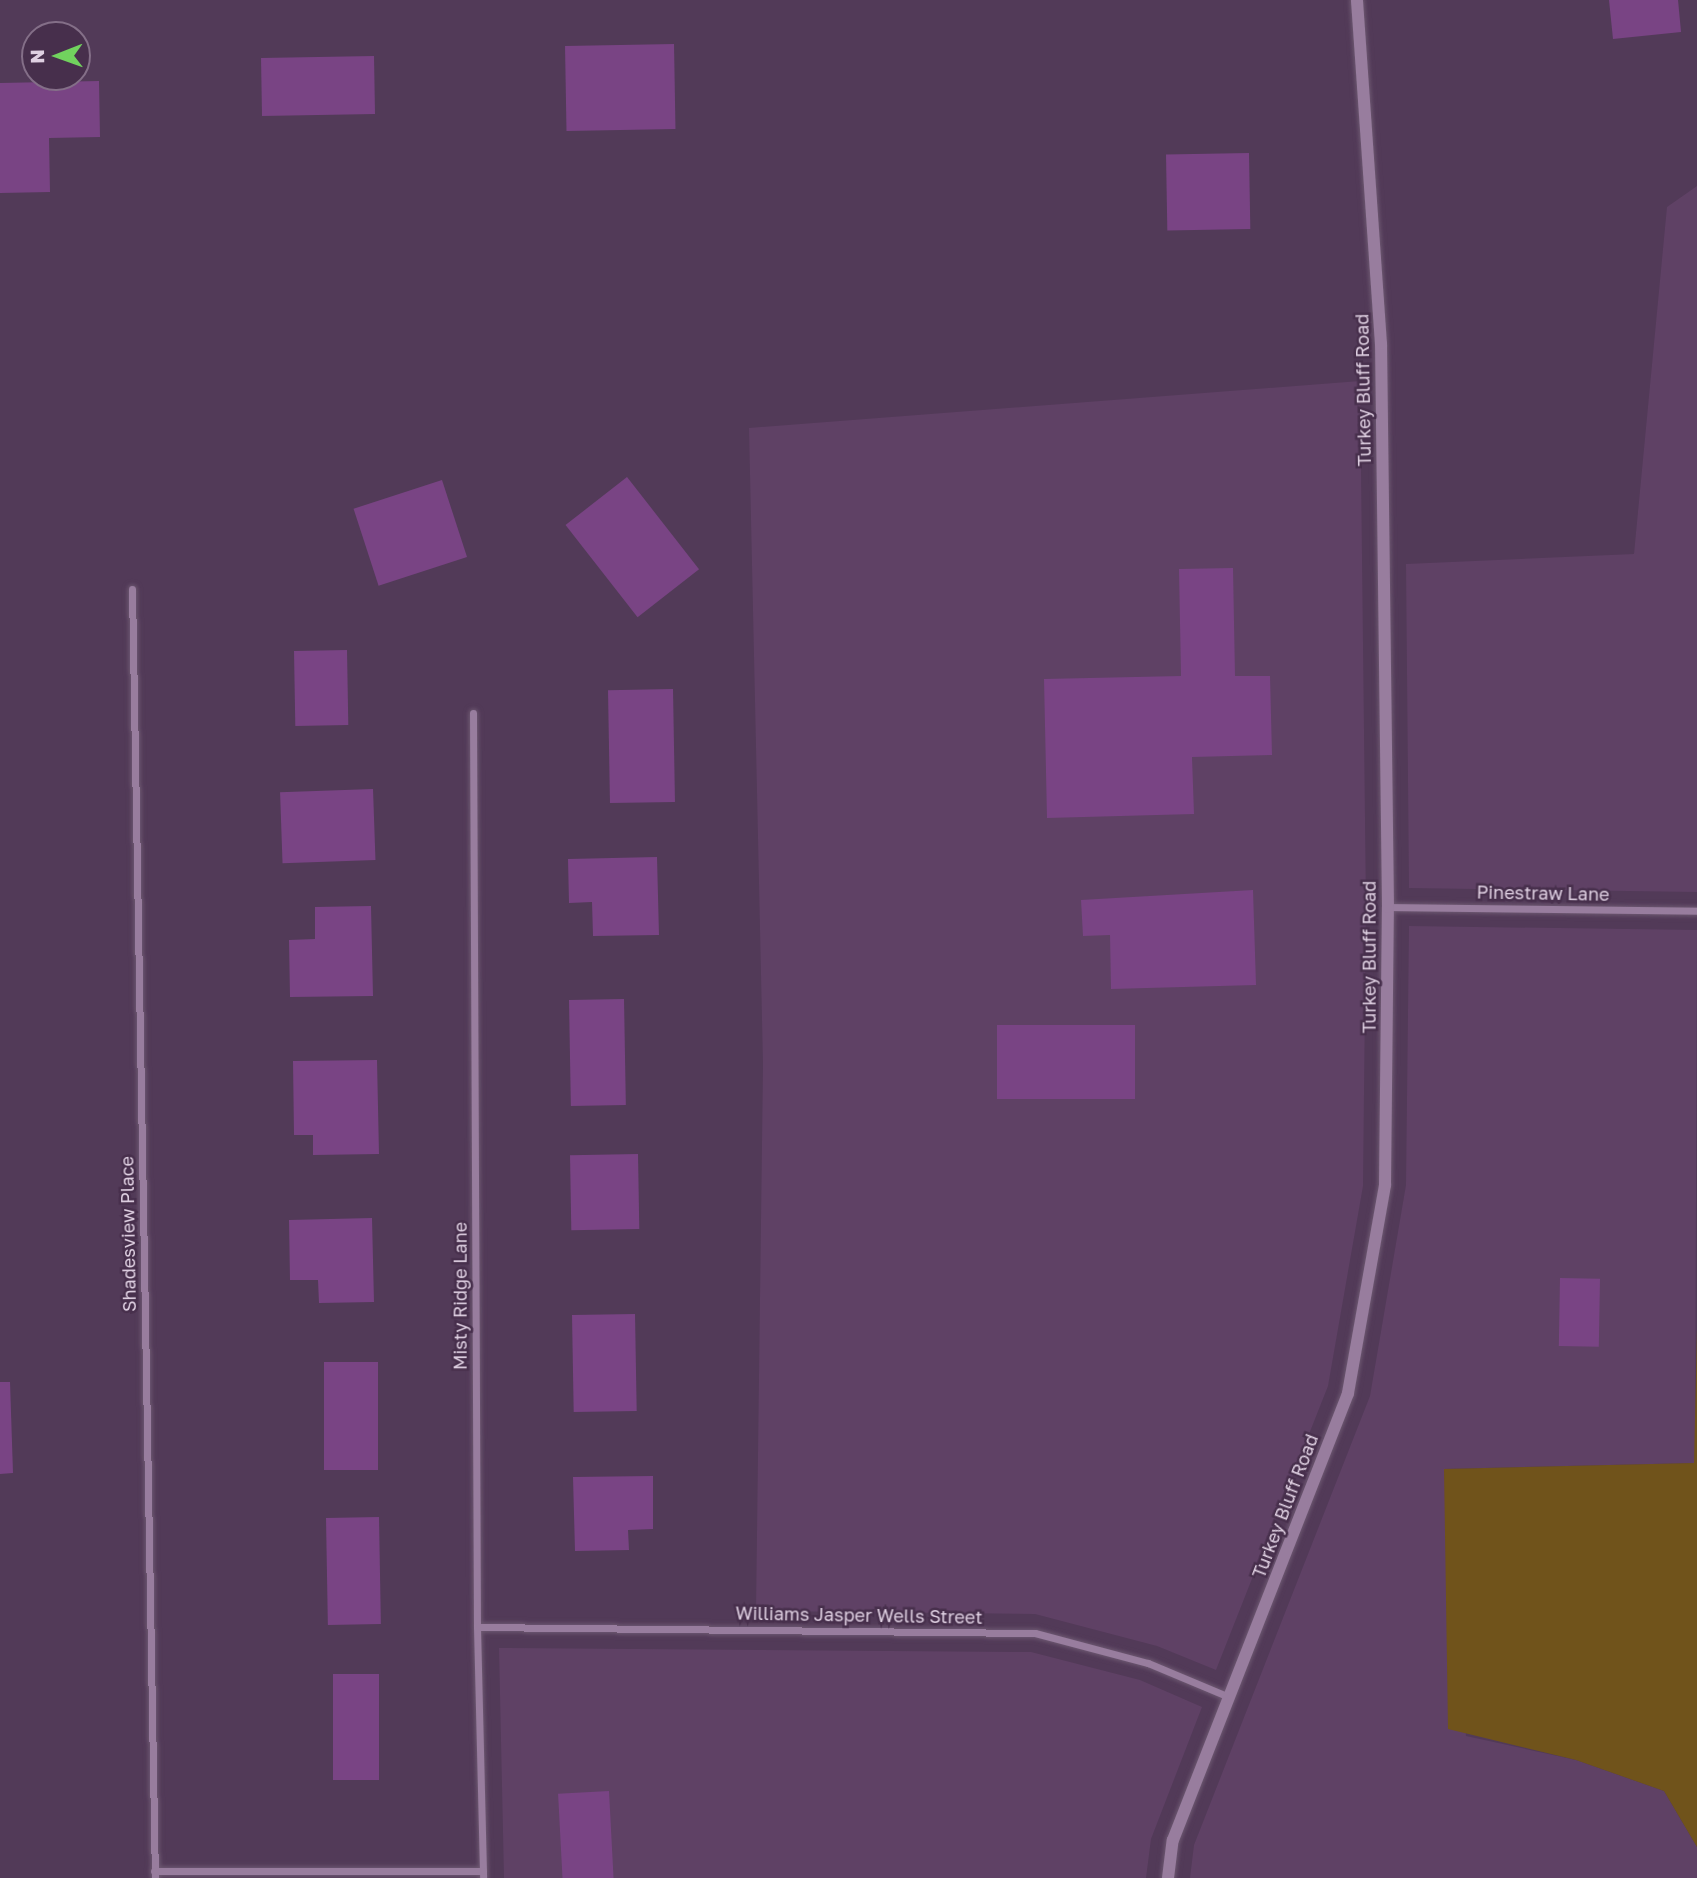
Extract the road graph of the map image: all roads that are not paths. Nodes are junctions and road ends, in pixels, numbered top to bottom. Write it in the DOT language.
graph roads {
  1 [pos="1357,0"];
  2 [pos="132,589"];
  3 [pos="472,713"];
  4 [pos="1388,907"];
  5 [pos="1697,911"];
  6 [pos="477,1627"];
  7 [pos="1229,1697"];
  8 [pos="155,1875"];
  9 [pos="483,1875"];
  10 [pos="1168,1878"];
  1 -- 4 [label="street, Turkey Bluff Road"];
  2 -- 8 [label="street, Shadesview Place"];
  3 -- 6 [label="street, Misty Ridge Lane"];
  4 -- 5 [label="street, Pinestraw Lane"];
  4 -- 7 [label="street, Turkey Bluff Road"];
  6 -- 7 [label="street, Williams Jasper Wells Street"];
  6 -- 9 [label="street, Misty Ridge Lane"];
  7 -- 10 [label="street, Turkey Bluff Road"];
  8 -- 9 [label="street"];
}
